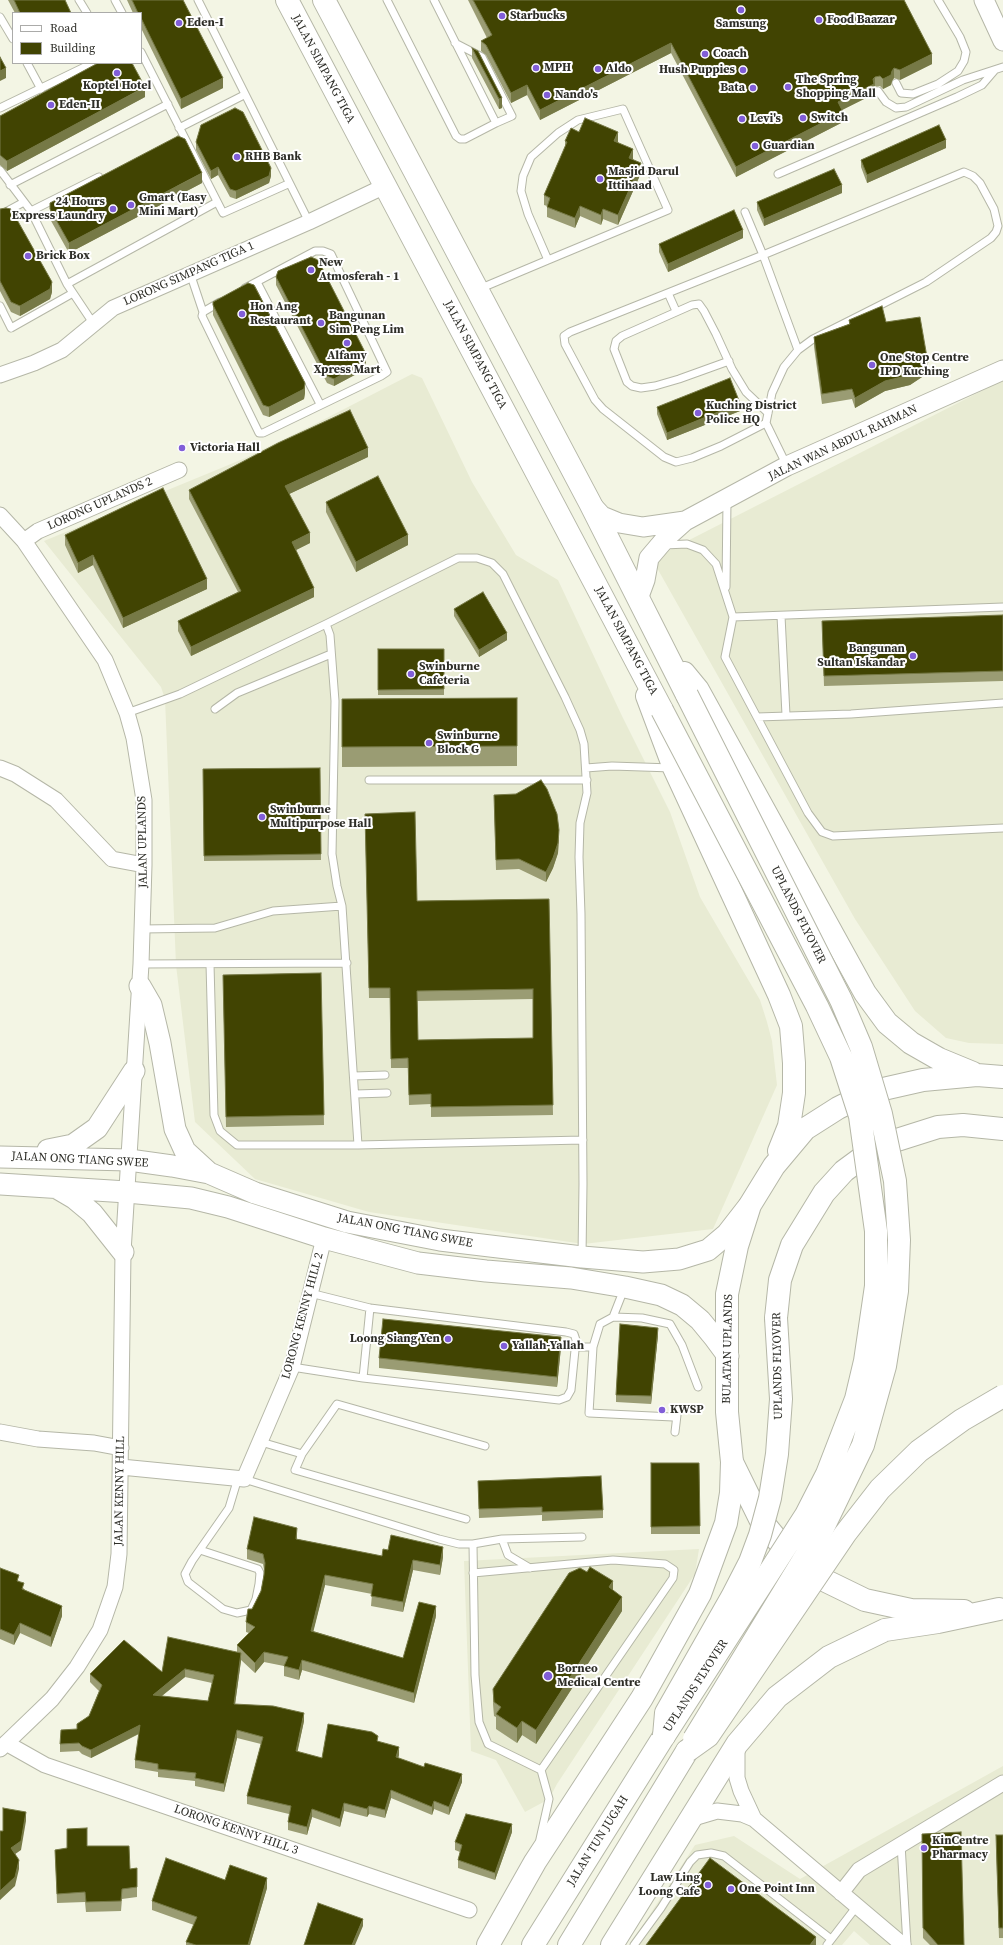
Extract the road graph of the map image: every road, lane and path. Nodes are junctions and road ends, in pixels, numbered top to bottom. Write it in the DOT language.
graph roads {
  1 [pos="79,0"];
  2 [pos="115,0"];
  3 [pos="198,0"];
  4 [pos="287,0"];
  5 [pos="324,0"];
  6 [pos="388,0"];
  7 [pos="434,0"];
  8 [pos="938,0"];
  9 [pos="984,0"];
  10 [pos="86,12"];
  11 [pos="121,12"];
  12 [pos="0,17"];
  13 [pos="12,37"];
  14 [pos="1003,41"];
  15 [pos="455,43"];
  16 [pos="142,54"];
  17 [pos="28,64"];
  18 [pos="90,64"];
  19 [pos="1003,67"];
  20 [pos="994,71"];
  21 [pos="896,82"];
  22 [pos="41,88"];
  23 [pos="878,91"];
  24 [pos="244,95"];
  25 [pos="168,104"];
  26 [pos="0,108"];
  27 [pos="496,123"];
  28 [pos="179,128"];
  29 [pos="0,170"];
  30 [pos="107,173"];
  31 [pos="778,174"];
  32 [pos="288,184"];
  33 [pos="10,185"];
  34 [pos="385,186"];
  35 [pos="24,202"];
  36 [pos="218,202"];
  37 [pos="31,211"];
  38 [pos="745,212"];
  39 [pos="0,215"];
  40 [pos="309,222"];
  41 [pos="763,255"];
  42 [pos="548,260"];
  43 [pos="190,273"];
  44 [pos="257,282"];
  45 [pos="67,284"];
  46 [pos="477,290"];
  47 [pos="73,293"];
  48 [pos="668,293"];
  49 [pos="0,306"];
  50 [pos="676,311"];
  51 [pos="203,312"];
  52 [pos="93,323"];
  53 [pos="798,350"];
  54 [pos="729,361"];
  55 [pos="1003,370"];
  56 [pos="0,374"];
  57 [pos="320,404"];
  58 [pos="768,413"];
  59 [pos="766,422"];
  60 [pos="787,466"];
  61 [pos="178,470"];
  62 [pos="727,499"];
  63 [pos="590,503"];
  64 [pos="0,515"];
  65 [pos="685,521"];
  66 [pos="24,541"];
  67 [pos="658,547"];
  68 [pos="726,591"];
  69 [pos="638,599"];
  70 [pos="1003,607"];
  71 [pos="781,616"];
  72 [pos="733,617"];
  73 [pos="326,624"];
  74 [pos="663,648"];
  75 [pos="331,654"];
  76 [pos="637,663"];
  77 [pos="995,703"];
  78 [pos="1003,703"];
  79 [pos="1003,708"];
  80 [pos="215,709"];
  81 [pos="662,710"];
  82 [pos="127,713"];
  83 [pos="786,715"];
  84 [pos="757,717"];
  85 [pos="0,768"];
  86 [pos="586,768"];
  87 [pos="674,768"];
  88 [pos="369,780"];
  89 [pos="587,780"];
  90 [pos="1003,828"];
  91 [pos="144,865"];
  92 [pos="342,906"];
  93 [pos="142,929"];
  94 [pos="347,963"];
  95 [pos="141,964"];
  96 [pos="210,964"];
  97 [pos="140,986"];
  98 [pos="134,1071"];
  99 [pos="386,1075"];
  100 [pos="977,1075"];
  101 [pos="354,1076"];
  102 [pos="1003,1077"];
  103 [pos="387,1093"];
  104 [pos="356,1094"];
  105 [pos="1003,1129"];
  106 [pos="583,1140"];
  107 [pos="358,1145"];
  108 [pos="0,1156"];
  109 [pos="129,1160"];
  110 [pos="774,1166"];
  111 [pos="209,1173"];
  112 [pos="0,1184"];
  113 [pos="56,1187"];
  114 [pos="127,1192"];
  115 [pos="750,1205"];
  116 [pos="324,1238"];
  117 [pos="123,1252"];
  118 [pos="582,1257"];
  119 [pos="625,1287"];
  120 [pos="310,1293"];
  121 [pos="370,1308"];
  122 [pos="613,1317"];
  123 [pos="575,1347"];
  124 [pos="592,1347"];
  125 [pos="728,1356"];
  126 [pos="292,1367"];
  127 [pos="363,1378"];
  128 [pos="698,1387"];
  129 [pos="1003,1396"];
  130 [pos="0,1432"];
  131 [pos="675,1432"];
  132 [pos="260,1442"];
  133 [pos="485,1446"];
  134 [pos="121,1448"];
  135 [pos="302,1454"];
  136 [pos="732,1462"];
  137 [pos="121,1467"];
  138 [pos="241,1478"];
  139 [pos="466,1519"];
  140 [pos="582,1537"];
  141 [pos="502,1539"];
  142 [pos="473,1544"];
  143 [pos="200,1550"];
  144 [pos="530,1568"];
  145 [pos="473,1573"];
  146 [pos="1001,1609"];
  147 [pos="664,1736"];
  148 [pos="737,1744"];
  149 [pos="3,1746"];
  150 [pos="687,1751"];
  151 [pos="541,1770"];
  152 [pos="1003,1783"];
  153 [pos="754,1819"];
  154 [pos="690,1820"];
  155 [pos="901,1844"];
  156 [pos="535,1862"];
  157 [pos="841,1893"];
  158 [pos="857,1906"];
  159 [pos="469,1910"];
  160 [pos="829,1942"];
  161 [pos="488,1945"];
  162 [pos="533,1945"];
  163 [pos="569,1945"];
  164 [pos="612,1945"];
  165 [pos="634,1945"];
  166 [pos="903,1945"];
  167 [pos="907,1945"];
  1 -- 10 [label="lane"];
  2 -- 11 [label="lane"];
  3 -- 24 [label="lane"];
  4 -- 34 [label="main road, JALAN SIMPANG TIGA"];
  5 -- 46 [label="main road"];
  6 -- 27 [label="lane"];
  7 -- 15 [label="lane"];
  8 -- 21 [label="lane"];
  9 -- 14 [label="street"];
  12 -- 13 [label="lane"];
  15 -- 27 [label="lane"];
  15 -- 27 [label="lane"];
  16 -- 25 [label="lane"];
  17 -- 22 [label="lane"];
  18 -- 22 [label="lane"];
  19 -- 20 [label="lane"];
  20 -- 23 [label="lane"];
  20 -- 31 [label="lane"];
  22 -- 26 [label="lane"];
  24 -- 28 [label="lane"];
  24 -- 32 [label="lane"];
  25 -- 28 [label="lane"];
  25 -- 33 [label="lane"];
  28 -- 36 [label="lane"];
  29 -- 33 [label="lane"];
  30 -- 37 [label="lane"];
  32 -- 36 [label="lane"];
  32 -- 40 [label="lane"];
  33 -- 35 [label="lane"];
  34 -- 40 [label="street, LORONG SIMPANG TIGA 1"];
  34 -- 76 [label="main road, JALAN SIMPANG TIGA"];
  35 -- 37 [label="lane"];
  35 -- 39 [label="lane"];
  36 -- 45 [label="lane"];
  37 -- 45 [label="lane"];
  38 -- 41 [label="lane"];
  40 -- 43 [label="street, LORONG SIMPANG TIGA 1"];
  41 -- 48 [label="lane"];
  41 -- 53 [label="lane"];
  41 -- 53 [label="lane"];
  42 -- 42 [label="lane"];
  42 -- 46 [label="lane"];
  43 -- 51 [label="lane"];
  43 -- 52 [label="street, LORONG SIMPANG TIGA 1"];
  44 -- 51 [label="lane"];
  44 -- 57 [label="lane"];
  44 -- 57 [label="lane"];
  45 -- 47 [label="lane"];
  46 -- 63 [label="main road"];
  47 -- 49 [label="lane"];
  47 -- 52 [label="lane"];
  48 -- 50 [label="lane"];
  48 -- 59 [label="lane"];
  50 -- 54 [label="lane"];
  50 -- 54 [label="lane"];
  51 -- 57 [label="lane"];
  52 -- 56 [label="street, LORONG SIMPANG TIGA 1"];
  53 -- 58 [label="lane"];
  54 -- 58 [label="lane"];
  55 -- 60 [label="street, JALAN WAN ABDUL RAHMAN"];
  58 -- 59 [label="lane"];
  59 -- 60 [label="lane"];
  60 -- 62 [label="street, JALAN WAN ABDUL RAHMAN"];
  61 -- 66 [label="street, LORONG UPLANDS 2"];
  62 -- 65 [label="street, JALAN WAN ABDUL RAHMAN"];
  62 -- 68 [label="lane"];
  63 -- 65 [label="street"];
  63 -- 69 [label="main road"];
  64 -- 66 [label="street, JALAN UPLANDS"];
  65 -- 67 [label="street"];
  66 -- 82 [label="street, JALAN UPLANDS"];
  67 -- 68 [label="lane"];
  67 -- 69 [label="street"];
  68 -- 72 [label="lane"];
  69 -- 74 [label="main road"];
  70 -- 71 [label="lane"];
  71 -- 72 [label="lane"];
  71 -- 83 [label="lane"];
  72 -- 84 [label="lane"];
  73 -- 75 [label="lane"];
  73 -- 82 [label="lane"];
  73 -- 86 [label="lane"];
  74 -- 100 [label="main road"];
  74 -- 150 [label="main road, UPLANDS FLYOVER, bridge"];
  75 -- 80 [label="lane"];
  75 -- 92 [label="lane"];
  76 -- 81 [label="main road, JALAN SIMPANG TIGA"];
  76 -- 87 [label="main road"];
  77 -- 78 [label="lane"];
  77 -- 79 [label="lane"];
  77 -- 83 [label="lane"];
  81 -- 147 [label="main road, UPLANDS FLYOVER, bridge"];
  82 -- 91 [label="street, JALAN UPLANDS"];
  83 -- 84 [label="lane"];
  84 -- 90 [label="lane"];
  85 -- 91 [label="street"];
  86 -- 87 [label="lane"];
  86 -- 89 [label="lane"];
  87 -- 110 [label="main road"];
  88 -- 89 [label="lane"];
  89 -- 106 [label="lane"];
  91 -- 93 [label="street, JALAN UPLANDS"];
  92 -- 93 [label="lane"];
  92 -- 94 [label="lane"];
  93 -- 95 [label="street, JALAN UPLANDS"];
  94 -- 96 [label="lane"];
  94 -- 101 [label="lane"];
  95 -- 96 [label="lane"];
  95 -- 97 [label="street, JALAN UPLANDS"];
  96 -- 107 [label="lane"];
  97 -- 98 [label="street, JALAN UPLANDS"];
  97 -- 111 [label="main road"];
  98 -- 108 [label="main road"];
  98 -- 109 [label="street, JALAN UPLANDS"];
  99 -- 101 [label="lane"];
  100 -- 102 [label="main road, BULATAN UPLANDS"];
  100 -- 110 [label="main road, BULATAN UPLANDS"];
  101 -- 104 [label="lane"];
  103 -- 104 [label="lane"];
  104 -- 107 [label="lane"];
  105 -- 147 [label="main road, UPLANDS FLYOVER, bridge"];
  106 -- 107 [label="lane"];
  106 -- 118 [label="lane"];
  108 -- 109 [label="main road, JALAN ONG TIANG SWEE"];
  109 -- 111 [label="main road, JALAN ONG TIANG SWEE"];
  109 -- 114 [label="street, JALAN UPLANDS"];
  110 -- 115 [label="main road, BULATAN UPLANDS"];
  111 -- 118 [label="main road, JALAN ONG TIANG SWEE"];
  112 -- 113 [label="main road, JALAN ONG TIANG SWEE"];
  113 -- 114 [label="main road, JALAN ONG TIANG SWEE"];
  113 -- 117 [label="main road"];
  114 -- 116 [label="main road, JALAN ONG TIANG SWEE"];
  114 -- 117 [label="street, JALAN KENNY HILL"];
  115 -- 118 [label="main road, JALAN ONG TIANG SWEE"];
  115 -- 125 [label="main road, BULATAN UPLANDS"];
  116 -- 119 [label="main road, JALAN ONG TIANG SWEE"];
  116 -- 120 [label="street, LORONG KENNY HILL 2"];
  117 -- 134 [label="street, JALAN KENNY HILL"];
  119 -- 122 [label="lane"];
  119 -- 125 [label="main road, JALAN ONG TIANG SWEE"];
  120 -- 121 [label="lane"];
  120 -- 126 [label="street, LORONG KENNY HILL 2"];
  121 -- 123 [label="lane"];
  121 -- 127 [label="lane"];
  122 -- 124 [label="lane"];
  122 -- 128 [label="lane"];
  123 -- 124 [label="lane"];
  123 -- 127 [label="lane"];
  124 -- 131 [label="lane"];
  125 -- 136 [label="main road, BULATAN UPLANDS"];
  126 -- 127 [label="lane"];
  126 -- 132 [label="street, LORONG KENNY HILL 2"];
  129 -- 150 [label="main road, bridge"];
  130 -- 134 [label="street"];
  132 -- 135 [label="lane"];
  132 -- 138 [label="street, LORONG KENNY HILL 2"];
  133 -- 135 [label="lane"];
  134 -- 137 [label="street, JALAN KENNY HILL"];
  135 -- 139 [label="lane"];
  136 -- 146 [label="main road, BULATAN UPLANDS"];
  136 -- 156 [label="main road"];
  137 -- 138 [label="street"];
  137 -- 149 [label="street, JALAN KENNY HILL"];
  138 -- 142 [label="lane"];
  138 -- 143 [label="lane"];
  140 -- 141 [label="lane"];
  141 -- 142 [label="lane"];
  141 -- 144 [label="lane"];
  142 -- 145 [label="lane"];
  143 -- 143 [label="lane"];
  144 -- 145 [label="lane"];
  144 -- 151 [label="lane"];
  145 -- 151 [label="lane"];
  146 -- 148 [label="main road"];
  147 -- 162 [label="main road, JALAN TUN JUGAH"];
  148 -- 153 [label="street"];
  148 -- 154 [label="main road"];
  149 -- 159 [label="street, LORONG KENNY HILL 3"];
  150 -- 163 [label="main road"];
  151 -- 156 [label="lane"];
  152 -- 155 [label="street"];
  153 -- 154 [label="street"];
  153 -- 157 [label="street"];
  154 -- 164 [label="main road"];
  155 -- 157 [label="street"];
  155 -- 167 [label="lane"];
  156 -- 161 [label="main road"];
  157 -- 158 [label="street"];
  158 -- 160 [label="lane"];
  158 -- 166 [label="street"];
  160 -- 165 [label="lane"];
}
